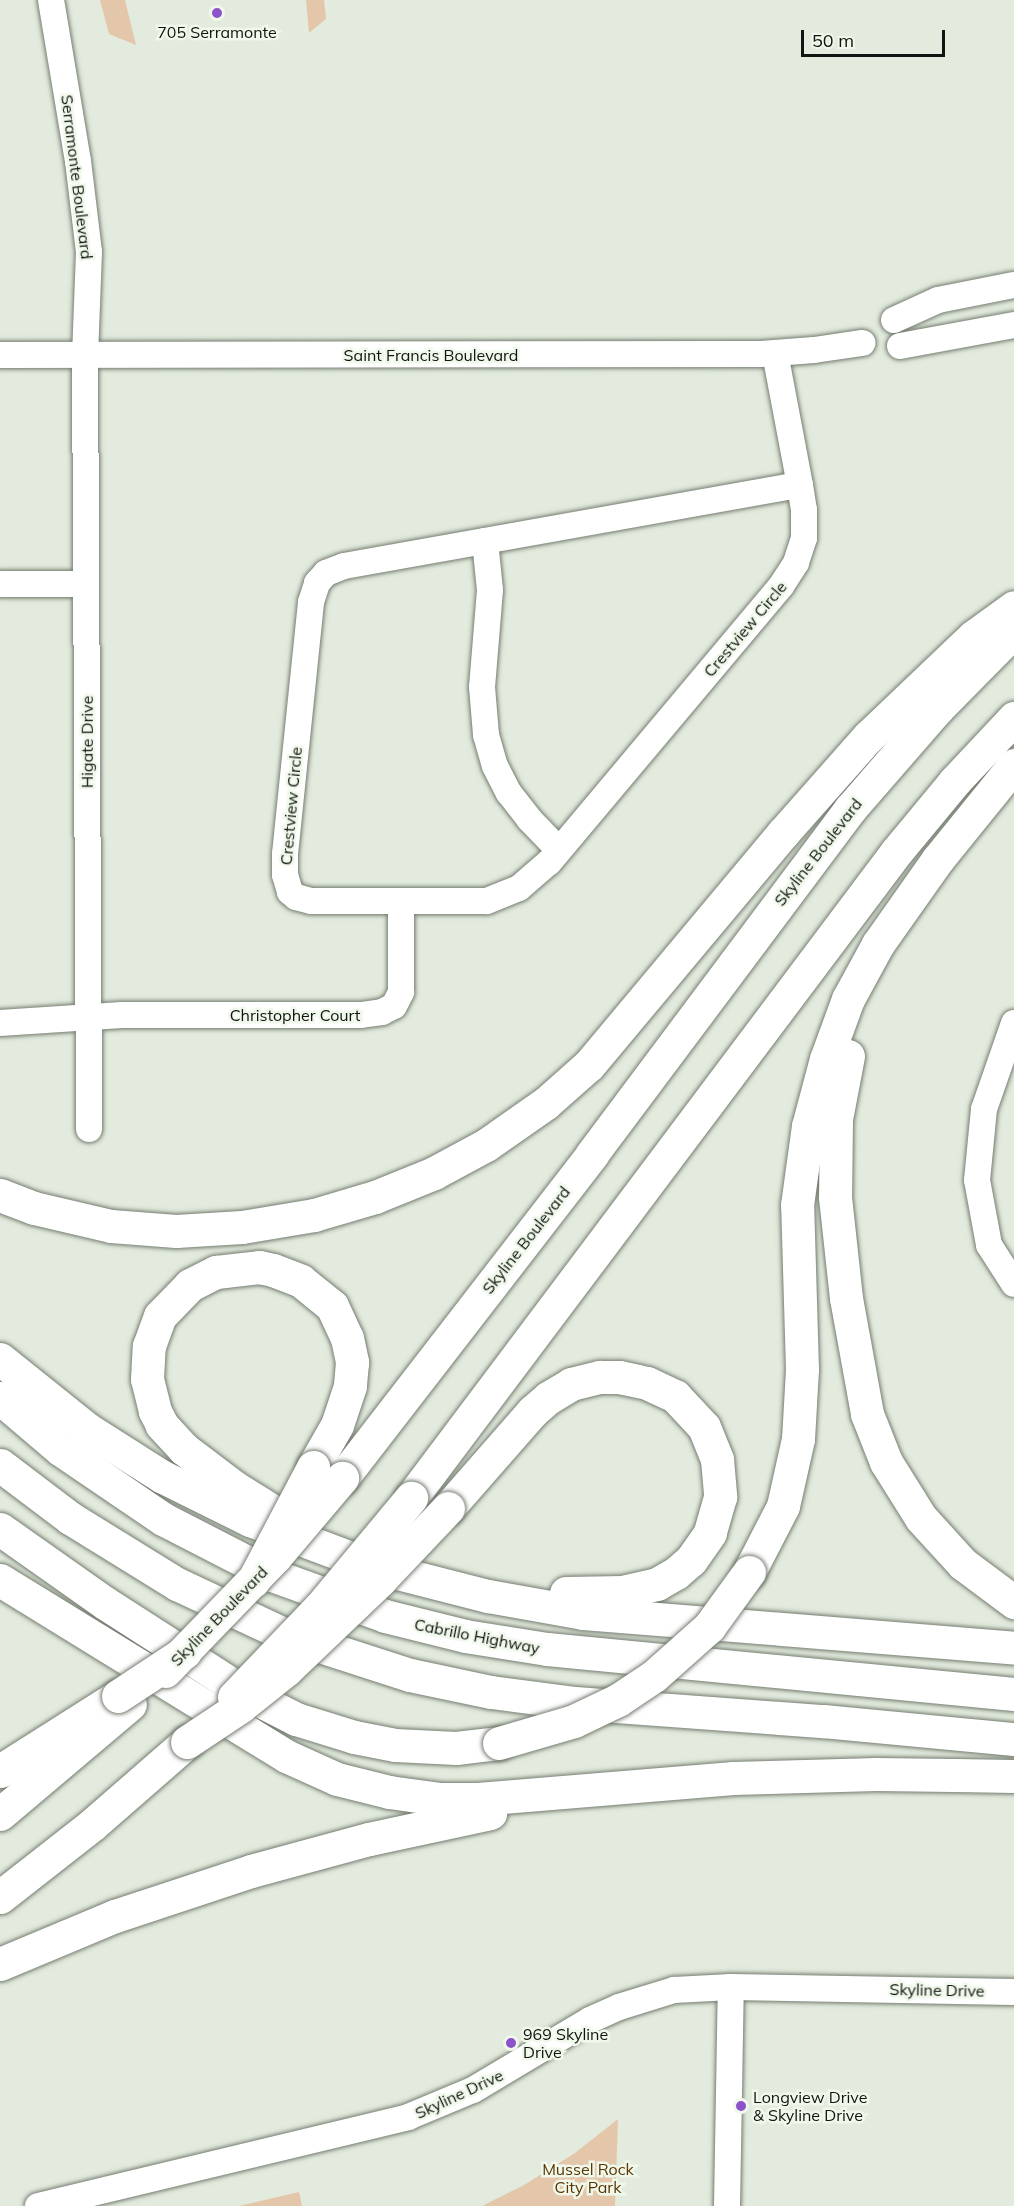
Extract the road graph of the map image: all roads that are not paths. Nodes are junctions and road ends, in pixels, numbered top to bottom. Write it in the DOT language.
graph roads {
  1 [pos="51,0"];
  2 [pos="1014,285"];
  3 [pos="894,320"];
  4 [pos="1014,325"];
  5 [pos="862,343"];
  6 [pos="900,346"];
  7 [pos="775,353"];
  8 [pos="0,355"];
  9 [pos="85,355"];
  10 [pos="800,485"];
  11 [pos="485,541"];
  12 [pos="0,584"];
  13 [pos="86,584"];
  14 [pos="1014,607"];
  15 [pos="1014,631"];
  16 [pos="1014,718"];
  17 [pos="1014,765"];
  18 [pos="559,850"];
  19 [pos="913,892"];
  20 [pos="401,902"];
  21 [pos="88,1018"];
  22 [pos="0,1023"];
  23 [pos="1014,1023"];
  24 [pos="89,1129"];
  25 [pos="0,1195"];
  26 [pos="1014,1284"];
  27 [pos="0,1359"];
  28 [pos="0,1398"];
  29 [pos="0,1465"];
  30 [pos="328,1473"];
  31 [pos="0,1528"];
  32 [pos="378,1568"];
  33 [pos="0,1580"];
  34 [pos="430,1582"];
  35 [pos="1014,1602"];
  36 [pos="1014,1648"];
  37 [pos="1014,1694"];
  38 [pos="124,1700"];
  39 [pos="1014,1739"];
  40 [pos="187,1742"];
  41 [pos="0,1771"];
  42 [pos="1014,1776"];
  43 [pos="651,1784"];
  44 [pos="0,1814"];
  45 [pos="0,1897"];
  46 [pos="0,1964"];
  47 [pos="731,1987"];
  48 [pos="1014,1992"];
  49 [pos="38,2206"];
  50 [pos="727,2206"];
  1 -- 9 [label="street, Serramonte Boulevard"];
  2 -- 3 [label="street"];
  4 -- 6 [label="street"];
  5 -- 7 [label="street, Saint Francis Boulevard"];
  7 -- 9 [label="street, Saint Francis Boulevard"];
  7 -- 10 [label="street, Crestview Circle"];
  8 -- 9 [label="street, Saint Francis Boulevard"];
  9 -- 13 [label="street, Higate Drive"];
  10 -- 11 [label="street, Crestview Circle"];
  10 -- 18 [label="street, Crestview Circle"];
  11 -- 18 [label="street"];
  11 -- 20 [label="street, Crestview Circle"];
  12 -- 13 [label="street"];
  13 -- 21 [label="street, Higate Drive"];
  14 -- 25 [label="main road"];
  15 -- 30 [label="main road, Skyline Boulevard"];
  16 -- 40 [label="main road, bridge"];
  17 -- 19 [label="main road"];
  18 -- 20 [label="street, Crestview Circle"];
  19 -- 31 [label="main road, bridge"];
  19 -- 35 [label="main road"];
  20 -- 21 [label="street, Christopher Court"];
  21 -- 22 [label="street"];
  21 -- 24 [label="street, Higate Drive"];
  23 -- 26 [label="street"];
  27 -- 32 [label="main road"];
  28 -- 37 [label="main road, Cabrillo Highway"];
  29 -- 39 [label="main road"];
  30 -- 32 [label="main road"];
  30 -- 38 [label="main road, Skyline Boulevard, bridge"];
  32 -- 34 [label="main road"];
  33 -- 43 [label="main road"];
  34 -- 36 [label="main road"];
  34 -- 40 [label="main road, bridge"];
  38 -- 41 [label="main road"];
  38 -- 44 [label="main road"];
  40 -- 45 [label="main road"];
  42 -- 43 [label="main road"];
  43 -- 46 [label="main road"];
  47 -- 48 [label="street, Skyline Drive"];
  47 -- 49 [label="street, Skyline Drive"];
  47 -- 50 [label="street"];
}
